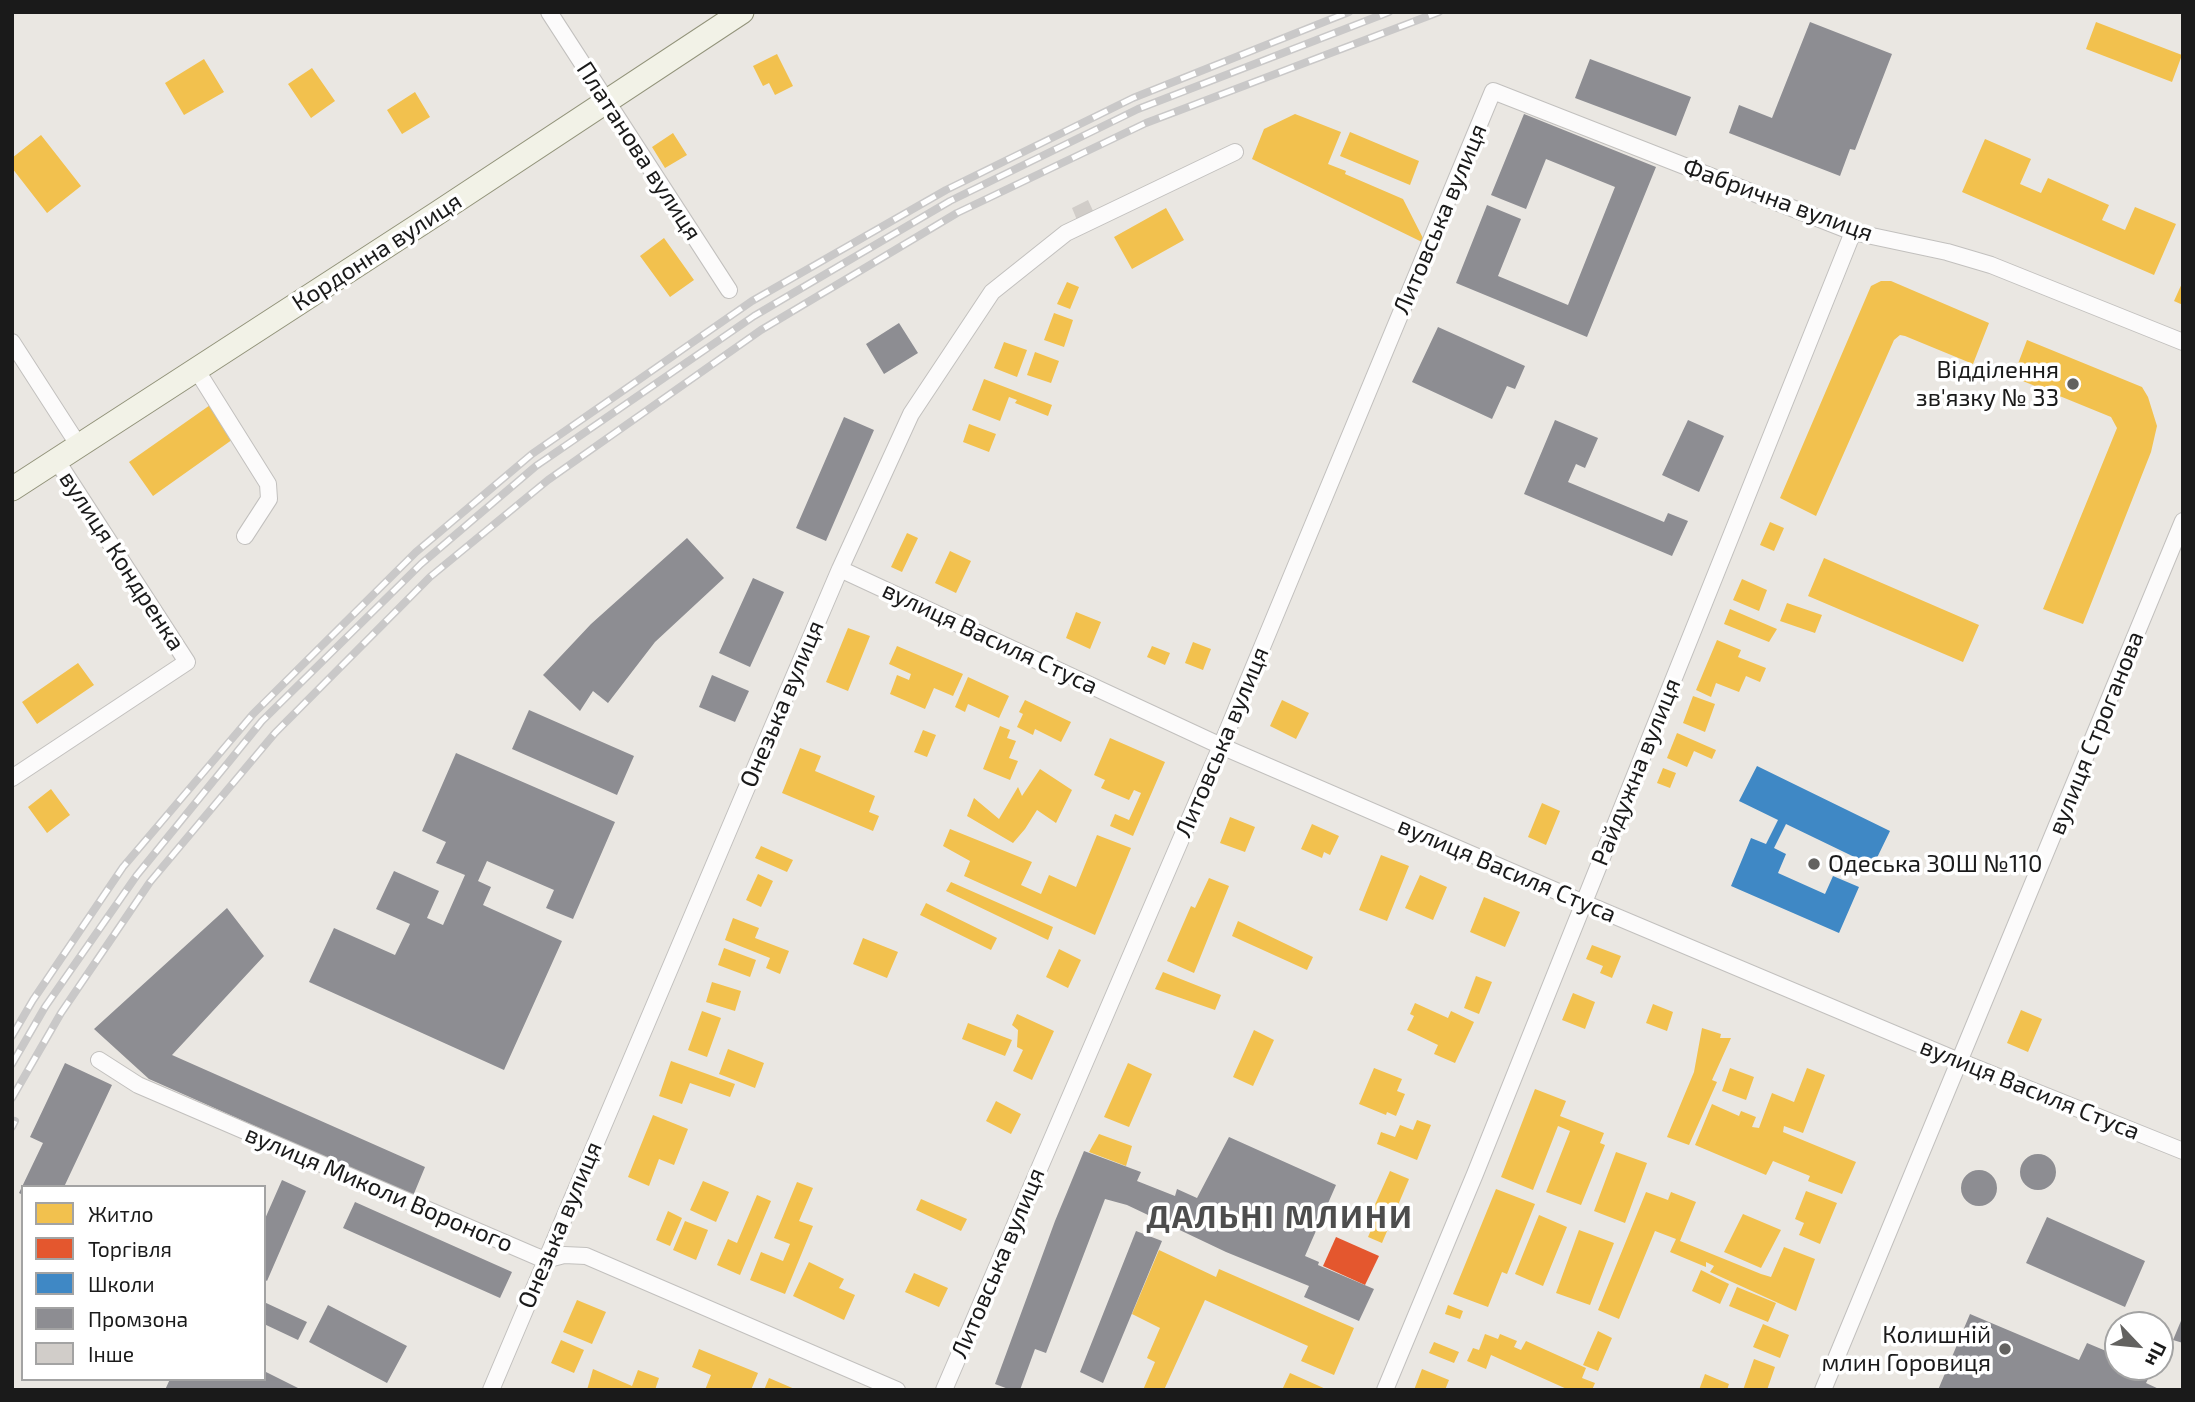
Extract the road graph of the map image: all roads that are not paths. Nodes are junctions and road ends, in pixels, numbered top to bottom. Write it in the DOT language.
graph roads {
  1 [pos="549,12"];
  2 [pos="742,12"];
  3 [pos="1493,91"];
  4 [pos="606,101"];
  5 [pos="1235,152"];
  6 [pos="1853,232"];
  7 [pos="729,290"];
  8 [pos="12,342"];
  9 [pos="2183,342"];
  10 [pos="196,369"];
  11 [pos="79,446"];
  12 [pos="57,460"];
  13 [pos="12,489"];
  14 [pos="2183,521"];
  15 [pos="245,536"];
  16 [pos="840,569"];
  17 [pos="1221,746"];
  18 [pos="12,778"];
  19 [pos="1584,903"];
  20 [pos="99,1060"];
  21 [pos="1959,1061"];
  22 [pos="2183,1151"];
  23 [pos="545,1260"];
  24 [pos="491,1390"];
  25 [pos="897,1390"];
  26 [pos="944,1390"];
  27 [pos="1385,1390"];
  28 [pos="1823,1390"];
  1 -- 4 [label="street, Платанова вулиця"];
  2 -- 4 [label="main road, Кордонна вулиця"];
  3 -- 6 [label="street, Фабрична вулиця"];
  3 -- 17 [label="street, Литовська вулиця"];
  4 -- 7 [label="street, Платанова вулиця"];
  4 -- 10 [label="main road, Кордонна вулиця"];
  5 -- 16 [label="street, Онезька вулиця"];
  6 -- 9 [label="street, Фабрична вулиця"];
  6 -- 19 [label="street, Райдужна вулиця"];
  8 -- 11 [label="street"];
  10 -- 11 [label="main road, Кордонна вулиця"];
  10 -- 15 [label="street"];
  11 -- 12 [label="main road, Кордонна вулиця"];
  12 -- 13 [label="main road, Кордонна вулиця"];
  12 -- 18 [label="street, вулиця Кондренка"];
  14 -- 21 [label="street, вулиця Строганова"];
  16 -- 17 [label="street, вулиця Василя Стуса"];
  16 -- 23 [label="street, Онезька вулиця"];
  17 -- 19 [label="street, вулиця Василя Стуса"];
  17 -- 26 [label="street, Литовська вулиця"];
  19 -- 21 [label="street, вулиця Василя Стуса"];
  19 -- 27 [label="street, Райдужна вулиця"];
  20 -- 23 [label="street, вулиця Миколи Вороного"];
  21 -- 22 [label="street, вулиця Василя Стуса"];
  21 -- 28 [label="street, вулиця Строганова"];
  23 -- 24 [label="street, Онезька вулиця"];
  23 -- 25 [label="street, вулиця Миколи Вороного"];
}
